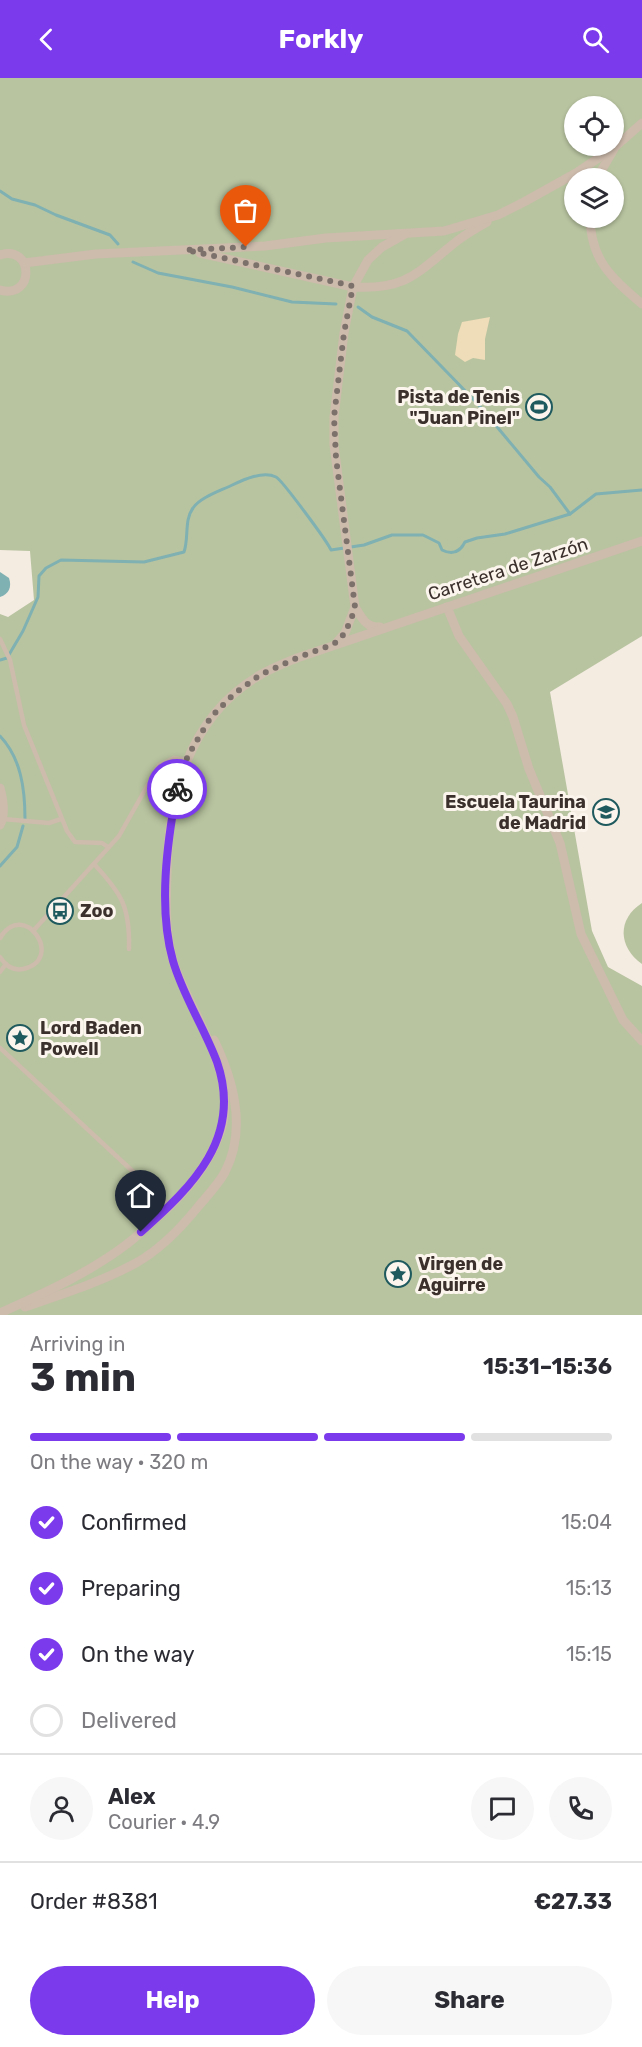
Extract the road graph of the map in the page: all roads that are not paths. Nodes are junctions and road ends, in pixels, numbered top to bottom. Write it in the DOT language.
graph roads {
  1 [pos="642,123"];
  2 [pos="624,139"];
  3 [pos="602,156"];
  4 [pos="584,168"];
  5 [pos="564,179"];
  6 [pos="498,215"];
  7 [pos="592,228"];
  8 [pos="410,231"];
  9 [pos="186,250"];
  10 [pos="0,255"];
  11 [pos="24,263"];
  12 [pos="353,286"];
  13 [pos="0,290"];
  14 [pos="642,304"];
  15 [pos="642,542"];
  16 [pos="447,607"];
  17 [pos="354,610"];
  18 [pos="385,627"];
  19 [pos="362,634"];
  20 [pos="0,639"];
  21 [pos="334,644"];
  22 [pos="186,760"];
  23 [pos="0,788"];
  24 [pos="61,819"];
  25 [pos="2,822"];
  26 [pos="108,847"];
  27 [pos="94,864"];
  28 [pos="34,930"];
  29 [pos="0,938"];
  30 [pos="129,949"];
  31 [pos="0,957"];
  32 [pos="6,964"];
  33 [pos="0,972"];
  34 [pos="194,1008"];
  35 [pos="642,1041"];
  36 [pos="0,1048"];
  37 [pos="207,1161"];
  38 [pos="225,1171"];
  39 [pos="170,1206"];
  40 [pos="127,1244"];
  41 [pos="137,1263"];
  42 [pos="2,1314"];
  1 -- 2 [label="street"];
  3 -- 4 [label="street"];
  5 -- 6 [label="street"];
  6 -- 8 [label="street"];
  6 -- 12 [label="street"];
  7 -- 14 [label="street"];
  8 -- 9 [label="street"];
  8 -- 12 [label="street"];
  9 -- 11 [label="street"];
  9 -- 12 [label="street"];
  10 -- 11 [label="street"];
  11 -- 13 [label="street"];
  12 -- 17 [label="street"];
  15 -- 16 [label="street, Carretera de Zarzón"];
  16 -- 18 [label="street, Carretera de Zarzón"];
  16 -- 35 [label="street"];
  17 -- 18 [label="street"];
  17 -- 19 [label="street"];
  17 -- 21 [label="street"];
  18 -- 19 [label="street, Carretera de Zarzón"];
  19 -- 21 [label="street, Carretera de Zarzón"];
  20 -- 24 [label="lane"];
  21 -- 22 [label="street, Carretera de Zarzón"];
  22 -- 26 [label="lane"];
  22 -- 34 [label="street, Carretera de Zarzón"];
  23 -- 25 [label="street"];
  24 -- 25 [label="lane"];
  24 -- 26 [label="lane"];
  26 -- 27 [label="lane"];
  27 -- 28 [label="lane"];
  27 -- 30 [label="lane"];
  28 -- 29 [label="lane"];
  28 -- 32 [label="lane"];
  31 -- 32 [label="lane"];
  32 -- 33 [label="lane"];
  34 -- 37 [label="street, Carretera de Zarzón"];
  34 -- 38 [label="street, Carretera de Zarzón"];
  36 -- 39 [label="lane"];
  37 -- 38 [label="street"];
  37 -- 39 [label="street, Carretera de Zarzón"];
  38 -- 41 [label="street, Carretera de Zarzón"];
  39 -- 40 [label="street, Carretera de Zarzón"];
  40 -- 41 [label="street"];
  40 -- 42 [label="street, Carretera de Zarzón"];
  41 -- 42 [label="street, Carretera de Zarzón"];
}
